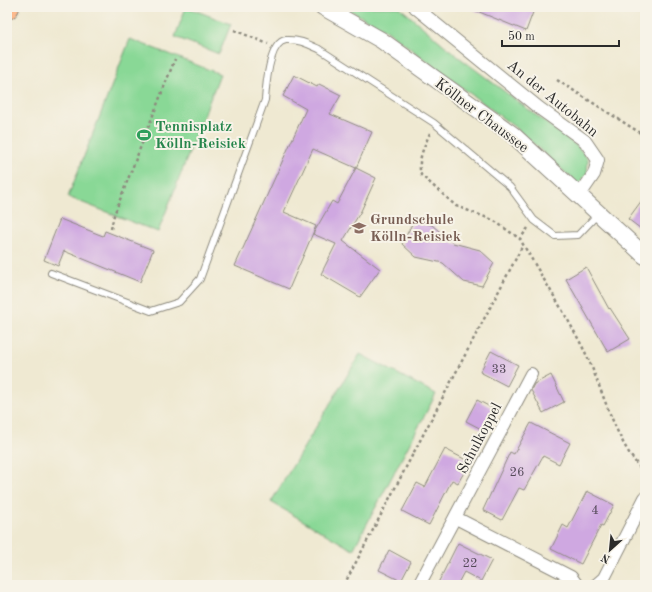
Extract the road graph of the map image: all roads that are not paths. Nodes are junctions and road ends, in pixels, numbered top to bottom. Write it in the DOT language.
graph roads {
  1 [pos="323,7"];
  2 [pos="415,7"];
  3 [pos="579,196"];
  4 [pos="598,214"];
  5 [pos="645,256"];
  6 [pos="51,273"];
  7 [pos="531,374"];
  8 [pos="645,498"];
  9 [pos="456,518"];
  10 [pos="419,585"];
  11 [pos="577,585"];
  12 [pos="596,585"];
  1 -- 3 [label="street, Köllner Chaussee"];
  2 -- 3 [label="street, An der Autobahn"];
  3 -- 4 [label="street, Köllner Chaussee"];
  4 -- 5 [label="street, Köllner Chaussee"];
  4 -- 6 [label="lane"];
  7 -- 9 [label="street, Schulkoppel"];
  8 -- 12 [label="street"];
  9 -- 10 [label="street, Schulkoppel"];
  9 -- 11 [label="street"];
}
